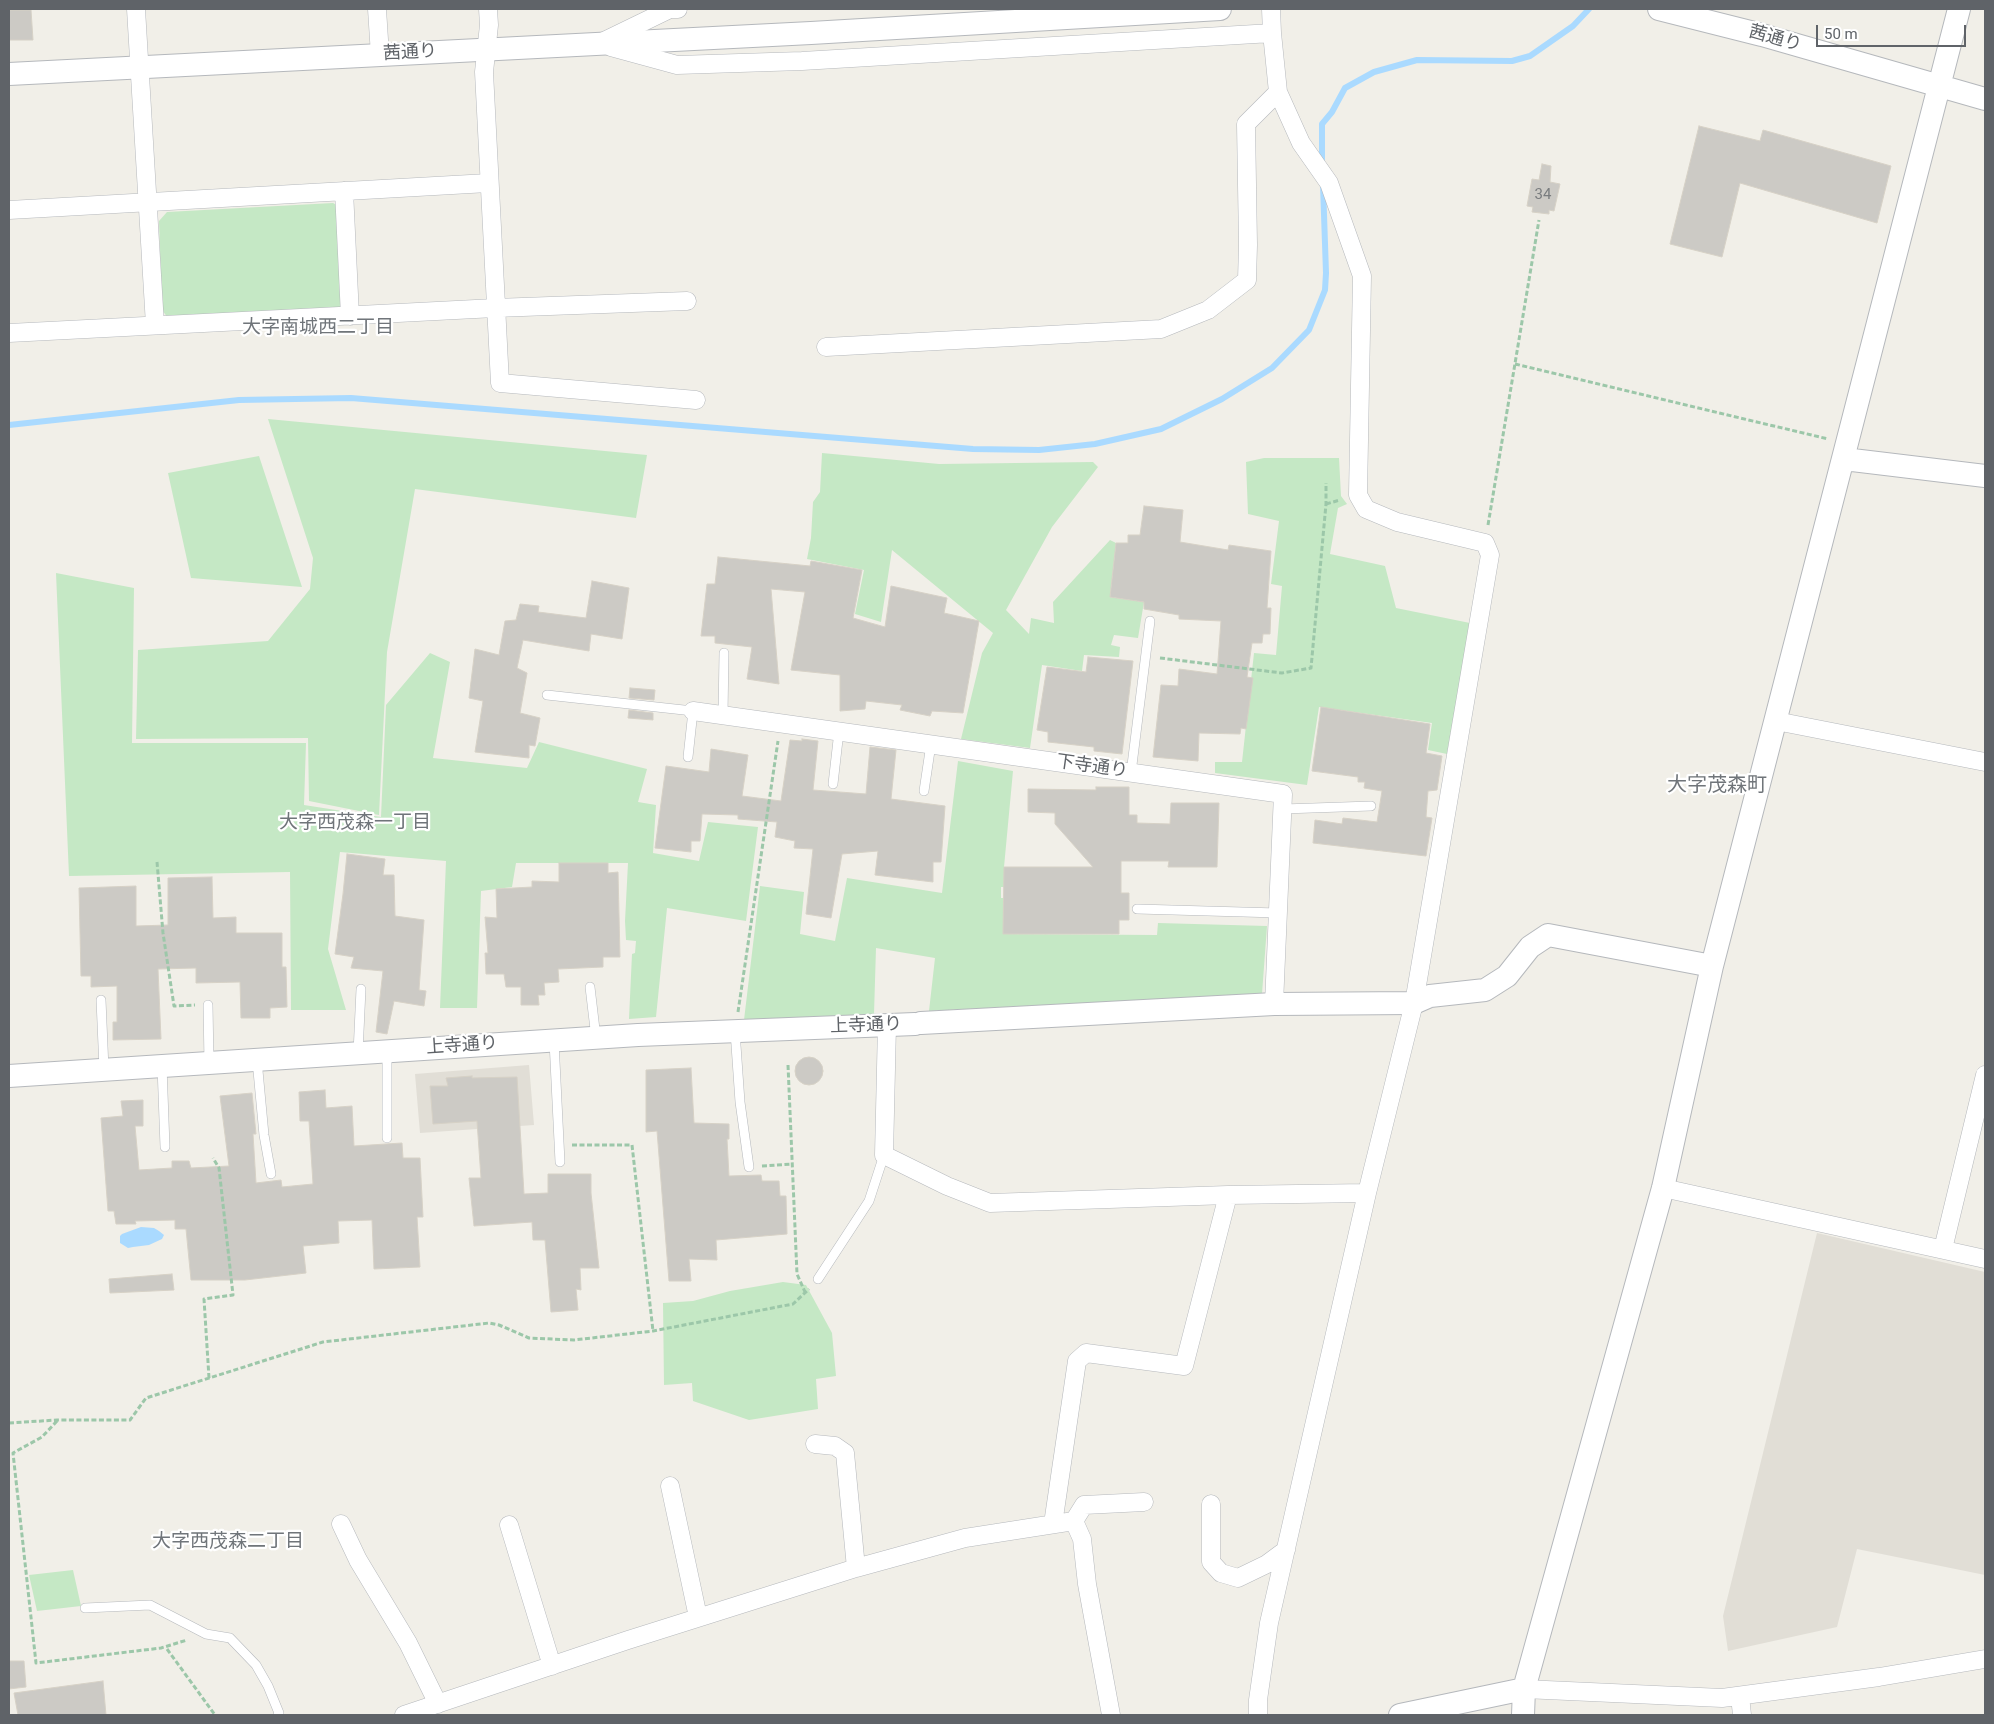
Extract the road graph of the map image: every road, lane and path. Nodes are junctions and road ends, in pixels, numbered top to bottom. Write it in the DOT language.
graph roads {
  1 [pos="136,9"];
  2 [pos="377,9"];
  3 [pos="488,9"];
  4 [pos="678,9"];
  5 [pos="1220,9"];
  6 [pos="1271,9"];
  7 [pos="1959,9"];
  8 [pos="1669,11"];
  9 [pos="1272,33"];
  10 [pos="599,44"];
  11 [pos="485,49"];
  12 [pos="380,55"];
  13 [pos="139,67"];
  14 [pos="9,74"];
  15 [pos="1938,86"];
  16 [pos="1278,92"];
  17 [pos="1985,99"];
  18 [pos="488,183"];
  19 [pos="344,191"];
  20 [pos="148,202"];
  21 [pos="9,210"];
  22 [pos="1539,220"];
  23 [pos="687,301"];
  24 [pos="495,308"];
  25 [pos="350,316"];
  26 [pos="155,325"];
  27 [pos="9,333"];
  28 [pos="826,347"];
  29 [pos="1515,364"];
  30 [pos="696,400"];
  31 [pos="1846,452"];
  32 [pos="1985,476"];
  33 [pos="1326,483"];
  34 [pos="1485,542"];
  35 [pos="1150,621"];
  36 [pos="724,653"];
  37 [pos="1146,656"];
  38 [pos="547,695"];
  39 [pos="693,710"];
  40 [pos="723,714"];
  41 [pos="1776,721"];
  42 [pos="780,723"];
  43 [pos="839,731"];
  44 [pos="931,744"];
  45 [pos="688,757"];
  46 [pos="1985,762"];
  47 [pos="1131,773"];
  48 [pos="833,784"];
  49 [pos="924,791"];
  50 [pos="1371,806"];
  51 [pos="1282,809"];
  52 [pos="157,862"];
  53 [pos="1137,909"];
  54 [pos="1278,913"];
  55 [pos="1712,966"];
  56 [pos="590,987"];
  57 [pos="361,989"];
  58 [pos="101,1000"];
  59 [pos="1414,1003"];
  60 [pos="1274,1004"];
  61 [pos="208,1005"];
  62 [pos="887,1025"];
  63 [pos="735,1031"];
  64 [pos="596,1038"];
  65 [pos="554,1040"];
  66 [pos="387,1051"];
  67 [pos="358,1053"];
  68 [pos="257,1060"];
  69 [pos="209,1063"];
  70 [pos="788,1065"];
  71 [pos="162,1066"];
  72 [pos="104,1070"];
  73 [pos="1985,1075"];
  74 [pos="9,1076"];
  75 [pos="387,1138"];
  76 [pos="559,1145"];
  77 [pos="165,1147"];
  78 [pos="884,1155"];
  79 [pos="213,1158"];
  80 [pos="560,1162"];
  81 [pos="792,1164"];
  82 [pos="748,1167"];
  83 [pos="271,1174"];
  84 [pos="1663,1188"];
  85 [pos="1368,1193"];
  86 [pos="1228,1195"];
  87 [pos="1943,1250"];
  88 [pos="1985,1259"];
  89 [pos="818,1279"];
  90 [pos="805,1293"];
  91 [pos="653,1331"];
  92 [pos="209,1378"];
  93 [pos="57,1420"];
  94 [pos="9,1423"];
  95 [pos="815,1444"];
  96 [pos="670,1486"];
  97 [pos="1144,1502"];
  98 [pos="1211,1504"];
  99 [pos="1074,1521"];
  100 [pos="341,1524"];
  101 [pos="1053,1524"];
  102 [pos="509,1525"];
  103 [pos="1286,1550"];
  104 [pos="856,1568"];
  105 [pos="85,1608"];
  106 [pos="698,1617"];
  107 [pos="206,1634"];
  108 [pos="167,1649"];
  109 [pos="1985,1659"];
  110 [pos="552,1666"];
  111 [pos="1524,1689"];
  112 [pos="1740,1696"];
  113 [pos="438,1704"];
  114 [pos="215,1715"];
  115 [pos="278,1715"];
  116 [pos="404,1715"];
  117 [pos="1111,1715"];
  118 [pos="1258,1715"];
  119 [pos="1400,1715"];
  120 [pos="1524,1715"];
  121 [pos="1742,1715"];
  1 -- 13 [label="street"];
  2 -- 12 [label="street"];
  3 -- 11 [label="street"];
  4 -- 10 [label="street"];
  5 -- 10 [label="street, 茜通り"];
  6 -- 9 [label="street"];
  7 -- 15 [label="street"];
  8 -- 15 [label="street, 茜通り"];
  9 -- 10 [label="street"];
  9 -- 16 [label="street"];
  10 -- 11 [label="street, 茜通り"];
  11 -- 12 [label="street, 茜通り"];
  11 -- 18 [label="street"];
  12 -- 13 [label="street, 茜通り"];
  13 -- 14 [label="street, 茜通り"];
  13 -- 20 [label="street"];
  15 -- 17 [label="street, 茜通り"];
  15 -- 31 [label="street"];
  16 -- 28 [label="street"];
  16 -- 34 [label="street"];
  18 -- 19 [label="street"];
  18 -- 24 [label="street"];
  19 -- 20 [label="street"];
  19 -- 25 [label="street"];
  20 -- 21 [label="street"];
  20 -- 26 [label="street"];
  22 -- 29 [label="path"];
  23 -- 24 [label="street"];
  24 -- 25 [label="street"];
  24 -- 30 [label="street"];
  25 -- 26 [label="street"];
  26 -- 27 [label="street"];
  29 -- 31 [label="path"];
  29 -- 34 [label="path"];
  31 -- 32 [label="street"];
  31 -- 41 [label="street"];
  33 -- 37 [label="path"];
  34 -- 59 [label="street"];
  35 -- 37 [label="lane"];
  36 -- 40 [label="lane"];
  37 -- 47 [label="lane"];
  38 -- 39 [label="lane"];
  39 -- 40 [label="street, 下寺通り"];
  39 -- 45 [label="lane"];
  40 -- 42 [label="street, 下寺通り"];
  41 -- 46 [label="street"];
  41 -- 55 [label="street"];
  42 -- 43 [label="street, 下寺通り"];
  42 -- 63 [label="path"];
  43 -- 44 [label="street, 下寺通り"];
  43 -- 48 [label="lane"];
  44 -- 47 [label="street, 下寺通り"];
  44 -- 49 [label="lane"];
  47 -- 51 [label="street, 下寺通り"];
  50 -- 51 [label="lane"];
  51 -- 54 [label="street"];
  52 -- 61 [label="path"];
  53 -- 54 [label="lane"];
  54 -- 60 [label="street"];
  55 -- 59 [label="street, 上寺通り"];
  55 -- 84 [label="street"];
  56 -- 64 [label="lane"];
  57 -- 67 [label="lane"];
  58 -- 72 [label="lane"];
  59 -- 60 [label="street, 上寺通り"];
  59 -- 85 [label="street"];
  60 -- 62 [label="street, 上寺通り"];
  61 -- 69 [label="lane"];
  62 -- 63 [label="street, 上寺通り"];
  62 -- 78 [label="street"];
  63 -- 64 [label="street, 上寺通り"];
  63 -- 82 [label="lane"];
  64 -- 65 [label="street, 上寺通り"];
  65 -- 66 [label="street, 上寺通り"];
  65 -- 76 [label="lane"];
  66 -- 67 [label="street, 上寺通り"];
  66 -- 75 [label="lane"];
  67 -- 68 [label="street, 上寺通り"];
  68 -- 69 [label="street, 上寺通り"];
  68 -- 83 [label="lane"];
  69 -- 71 [label="street, 上寺通り"];
  70 -- 81 [label="path"];
  71 -- 72 [label="street, 上寺通り"];
  71 -- 77 [label="lane"];
  72 -- 74 [label="street, 上寺通り"];
  73 -- 87 [label="street"];
  76 -- 80 [label="lane"];
  76 -- 91 [label="path"];
  78 -- 86 [label="street"];
  78 -- 89 [label="lane"];
  79 -- 92 [label="path"];
  81 -- 82 [label="path"];
  81 -- 90 [label="path"];
  84 -- 87 [label="street"];
  84 -- 111 [label="street"];
  85 -- 86 [label="street"];
  85 -- 103 [label="street"];
  86 -- 101 [label="street"];
  87 -- 88 [label="street"];
  89 -- 90 [label="path"];
  90 -- 91 [label="path"];
  91 -- 92 [label="path"];
  92 -- 93 [label="path"];
  93 -- 94 [label="path"];
  93 -- 107 [label="path"];
  95 -- 104 [label="street"];
  96 -- 106 [label="street"];
  97 -- 99 [label="street"];
  98 -- 103 [label="street"];
  99 -- 101 [label="street"];
  99 -- 117 [label="street"];
  100 -- 113 [label="street"];
  101 -- 104 [label="street"];
  102 -- 110 [label="street"];
  103 -- 118 [label="street"];
  104 -- 106 [label="street"];
  105 -- 107 [label="lane"];
  106 -- 110 [label="street"];
  107 -- 115 [label="lane"];
  108 -- 114 [label="path"];
  109 -- 112 [label="street"];
  110 -- 113 [label="street"];
  111 -- 112 [label="street"];
  111 -- 119 [label="street"];
  111 -- 120 [label="street"];
  112 -- 121 [label="street"];
  113 -- 116 [label="street"];
}
